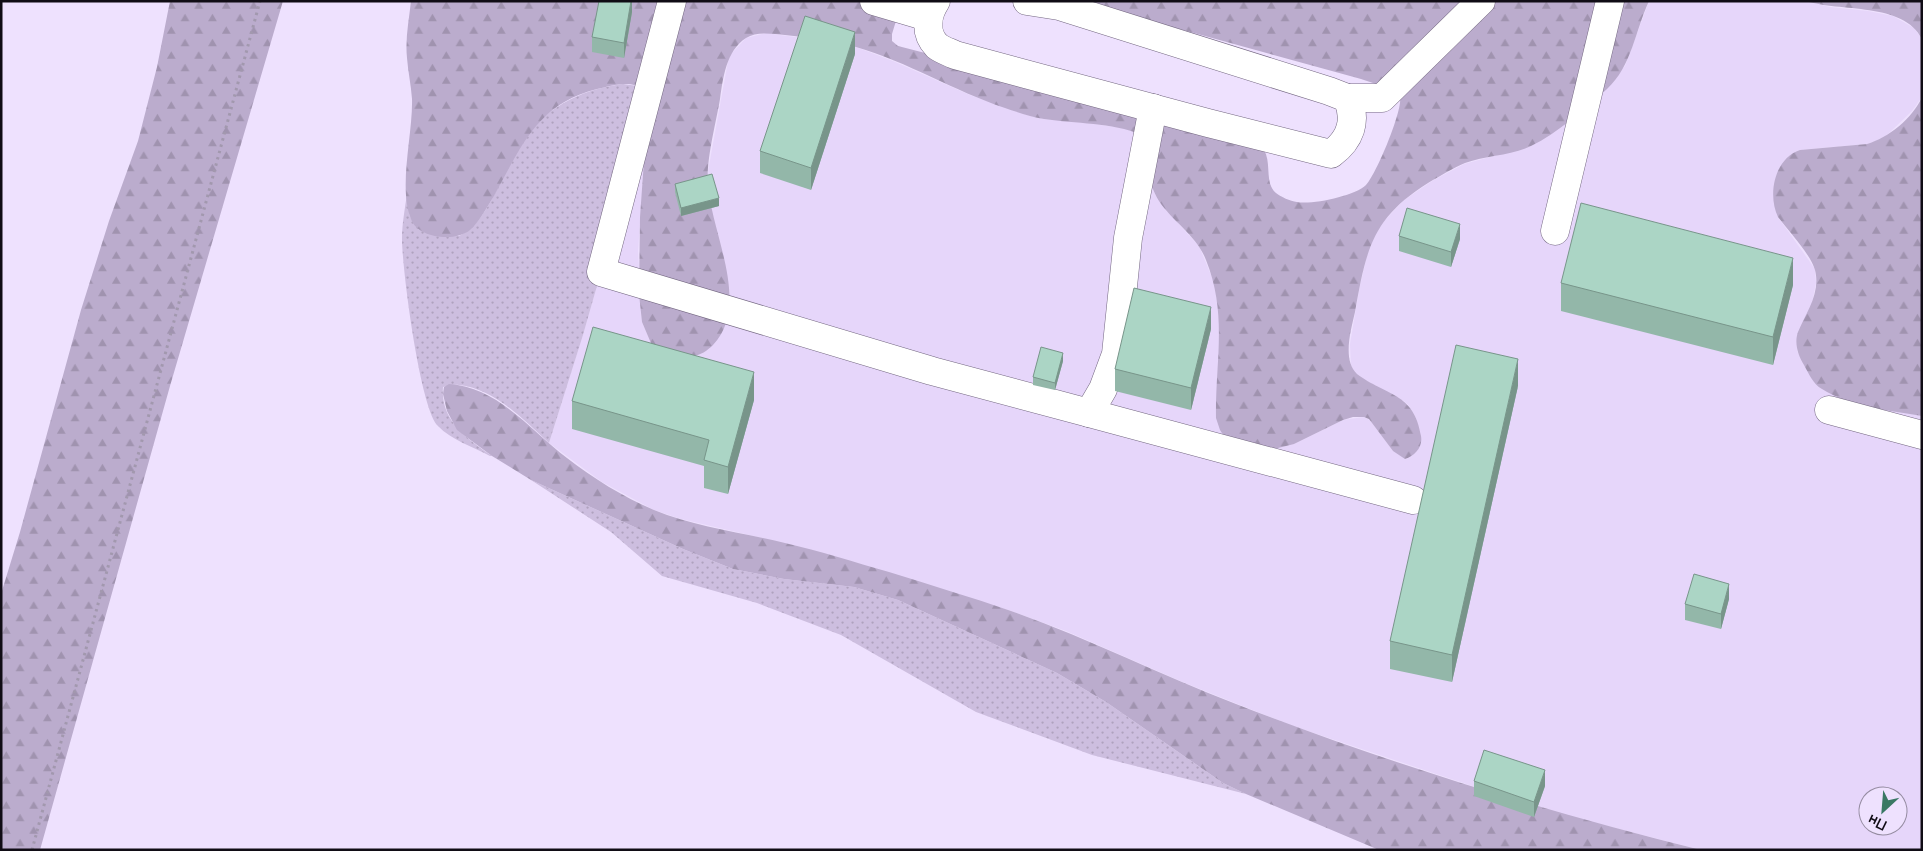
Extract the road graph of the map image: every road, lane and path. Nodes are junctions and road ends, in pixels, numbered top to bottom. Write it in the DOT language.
graph roads {
  1 [pos="260,1"];
  2 [pos="672,1"];
  3 [pos="874,1"];
  4 [pos="1027,1"];
  5 [pos="1481,1"];
  6 [pos="1610,1"];
  7 [pos="932,9"];
  8 [pos="1347,98"];
  9 [pos="1152,108"];
  10 [pos="1555,231"];
  11 [pos="1829,410"];
  12 [pos="1089,413"];
  13 [pos="1922,435"];
  14 [pos="1413,500"];
  15 [pos="32,850"];
  1 -- 15 [label="path"];
  2 -- 12 [label="lane"];
  3 -- 7 [label="lane"];
  4 -- 8 [label="lane"];
  5 -- 8 [label="lane"];
  6 -- 10 [label="lane"];
  7 -- 9 [label="lane"];
  8 -- 9 [label="lane"];
  9 -- 12 [label="lane"];
  11 -- 13 [label="lane"];
  12 -- 14 [label="lane"];
}
